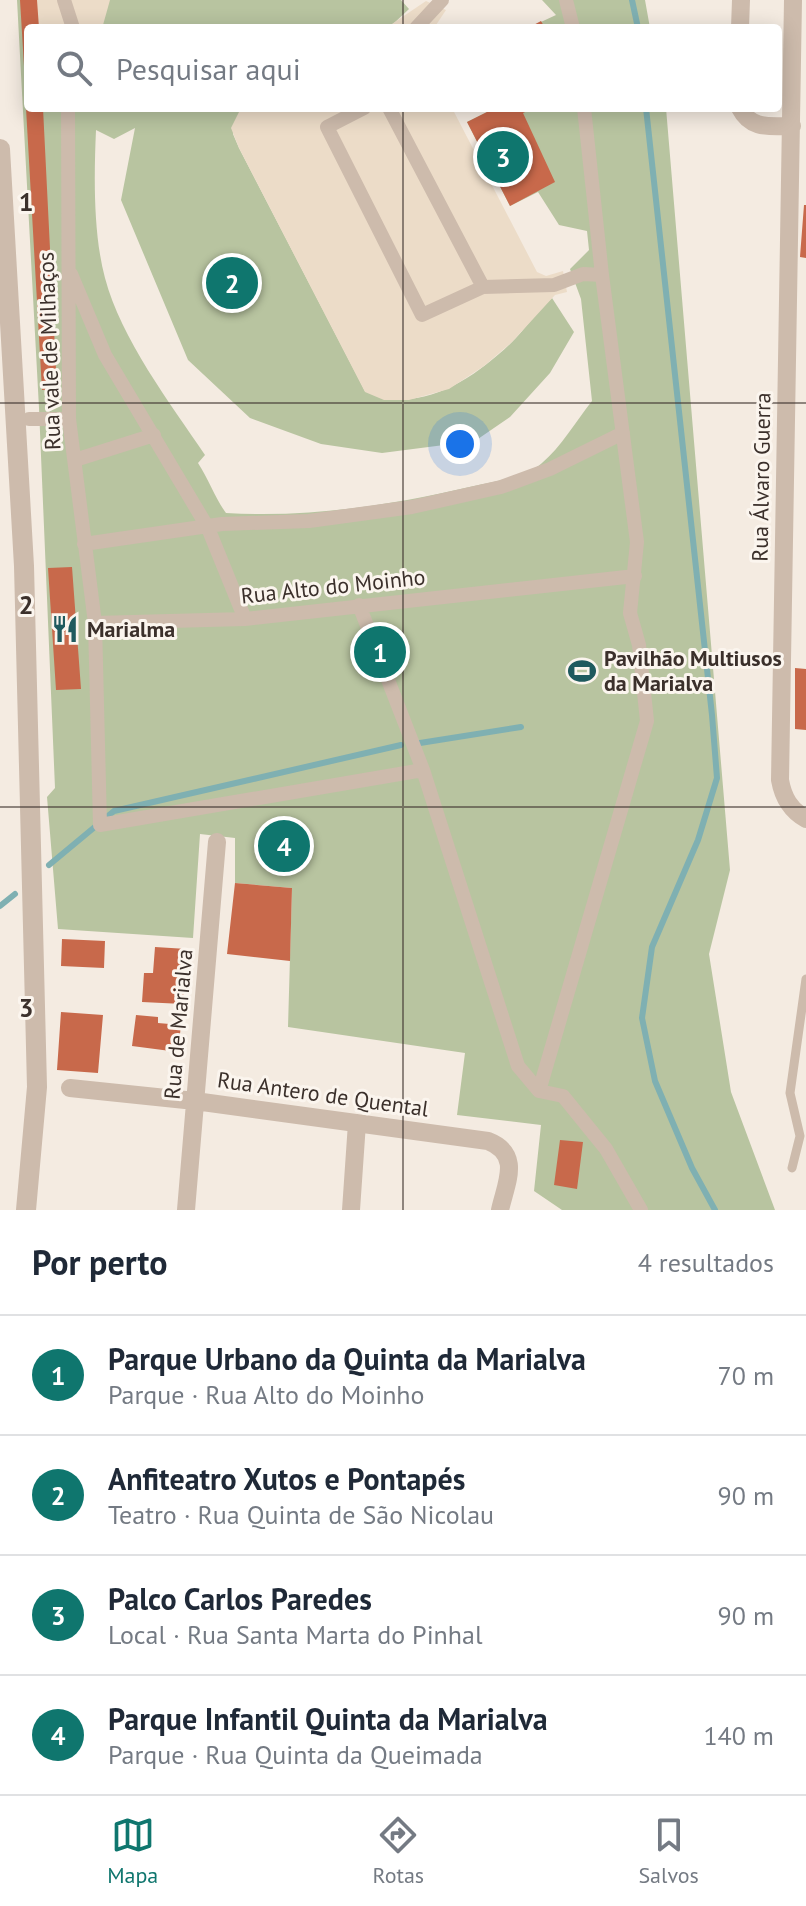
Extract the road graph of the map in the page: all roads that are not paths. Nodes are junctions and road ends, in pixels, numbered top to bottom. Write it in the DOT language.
graph roads {
  1 [pos="64,0"];
  2 [pos="442,0"];
  3 [pos="741,0"];
  4 [pos="793,0"];
  5 [pos="72,24"];
  6 [pos="420,24"];
  7 [pos="740,24"];
  8 [pos="68,112"];
  9 [pos="356,112"];
  10 [pos="391,112"];
  11 [pos="584,112"];
  12 [pos="742,112"];
  13 [pos="792,126"];
  14 [pos="0,149"];
  15 [pos="68,266"];
  16 [pos="602,275"];
  17 [pos="483,287"];
  18 [pos="69,419"];
  19 [pos="22,420"];
  20 [pos="623,433"];
  21 [pos="154,435"];
  22 [pos="75,460"];
  23 [pos="215,526"];
  24 [pos="84,544"];
  25 [pos="635,576"];
  26 [pos="359,605"];
  27 [pos="245,619"];
  28 [pos="95,623"];
  29 [pos="423,770"];
  30 [pos="806,819"];
  31 [pos="217,842"];
  32 [pos="806,981"];
  33 [pos="70,1088"];
  34 [pos="539,1091"];
  35 [pos="195,1101"];
  36 [pos="357,1123"];
  37 [pos="792,1168"];
  38 [pos="26,1210"];
  39 [pos="186,1210"];
  40 [pos="351,1210"];
  41 [pos="500,1210"];
  42 [pos="641,1210"];
  1 -- 5 [label="street"];
  2 -- 6 [label="street"];
  3 -- 7 [label="street"];
  4 -- 13 [label="street, Rua Álvaro Guerra"];
  8 -- 15 [label="street, Rua vale de Milhaços"];
  9 -- 17 [label="street"];
  10 -- 17 [label="street"];
  11 -- 16 [label="street"];
  12 -- 13 [label="street"];
  13 -- 30 [label="street, Rua Álvaro Guerra"];
  14 -- 19 [label="street"];
  15 -- 18 [label="street, Rua vale de Milhaços"];
  15 -- 21 [label="street"];
  16 -- 17 [label="street"];
  16 -- 20 [label="street"];
  18 -- 19 [label="street"];
  18 -- 22 [label="street, Rua vale de Milhaços"];
  19 -- 38 [label="street"];
  20 -- 23 [label="street"];
  20 -- 25 [label="street"];
  21 -- 22 [label="street"];
  21 -- 23 [label="street"];
  22 -- 24 [label="street, Rua vale de Milhaços"];
  23 -- 24 [label="street"];
  23 -- 27 [label="street"];
  24 -- 28 [label="street, Rua vale de Milhaços"];
  25 -- 26 [label="street, Rua Alto do Moinho"];
  25 -- 34 [label="street"];
  26 -- 27 [label="street, Rua Alto do Moinho"];
  26 -- 29 [label="street"];
  27 -- 28 [label="street, Rua Alto do Moinho"];
  28 -- 29 [label="street, Rua vale de Milhaços"];
  29 -- 34 [label="street"];
  31 -- 35 [label="street, Rua de Marialva"];
  32 -- 37 [label="lane"];
  33 -- 35 [label="street, Rua Antero de Quental"];
  34 -- 42 [label="street"];
  35 -- 36 [label="street, Rua Antero de Quental"];
  35 -- 39 [label="street, Rua de Marialva"];
  36 -- 40 [label="street"];
  36 -- 41 [label="street, Rua Antero de Quental"];
}
